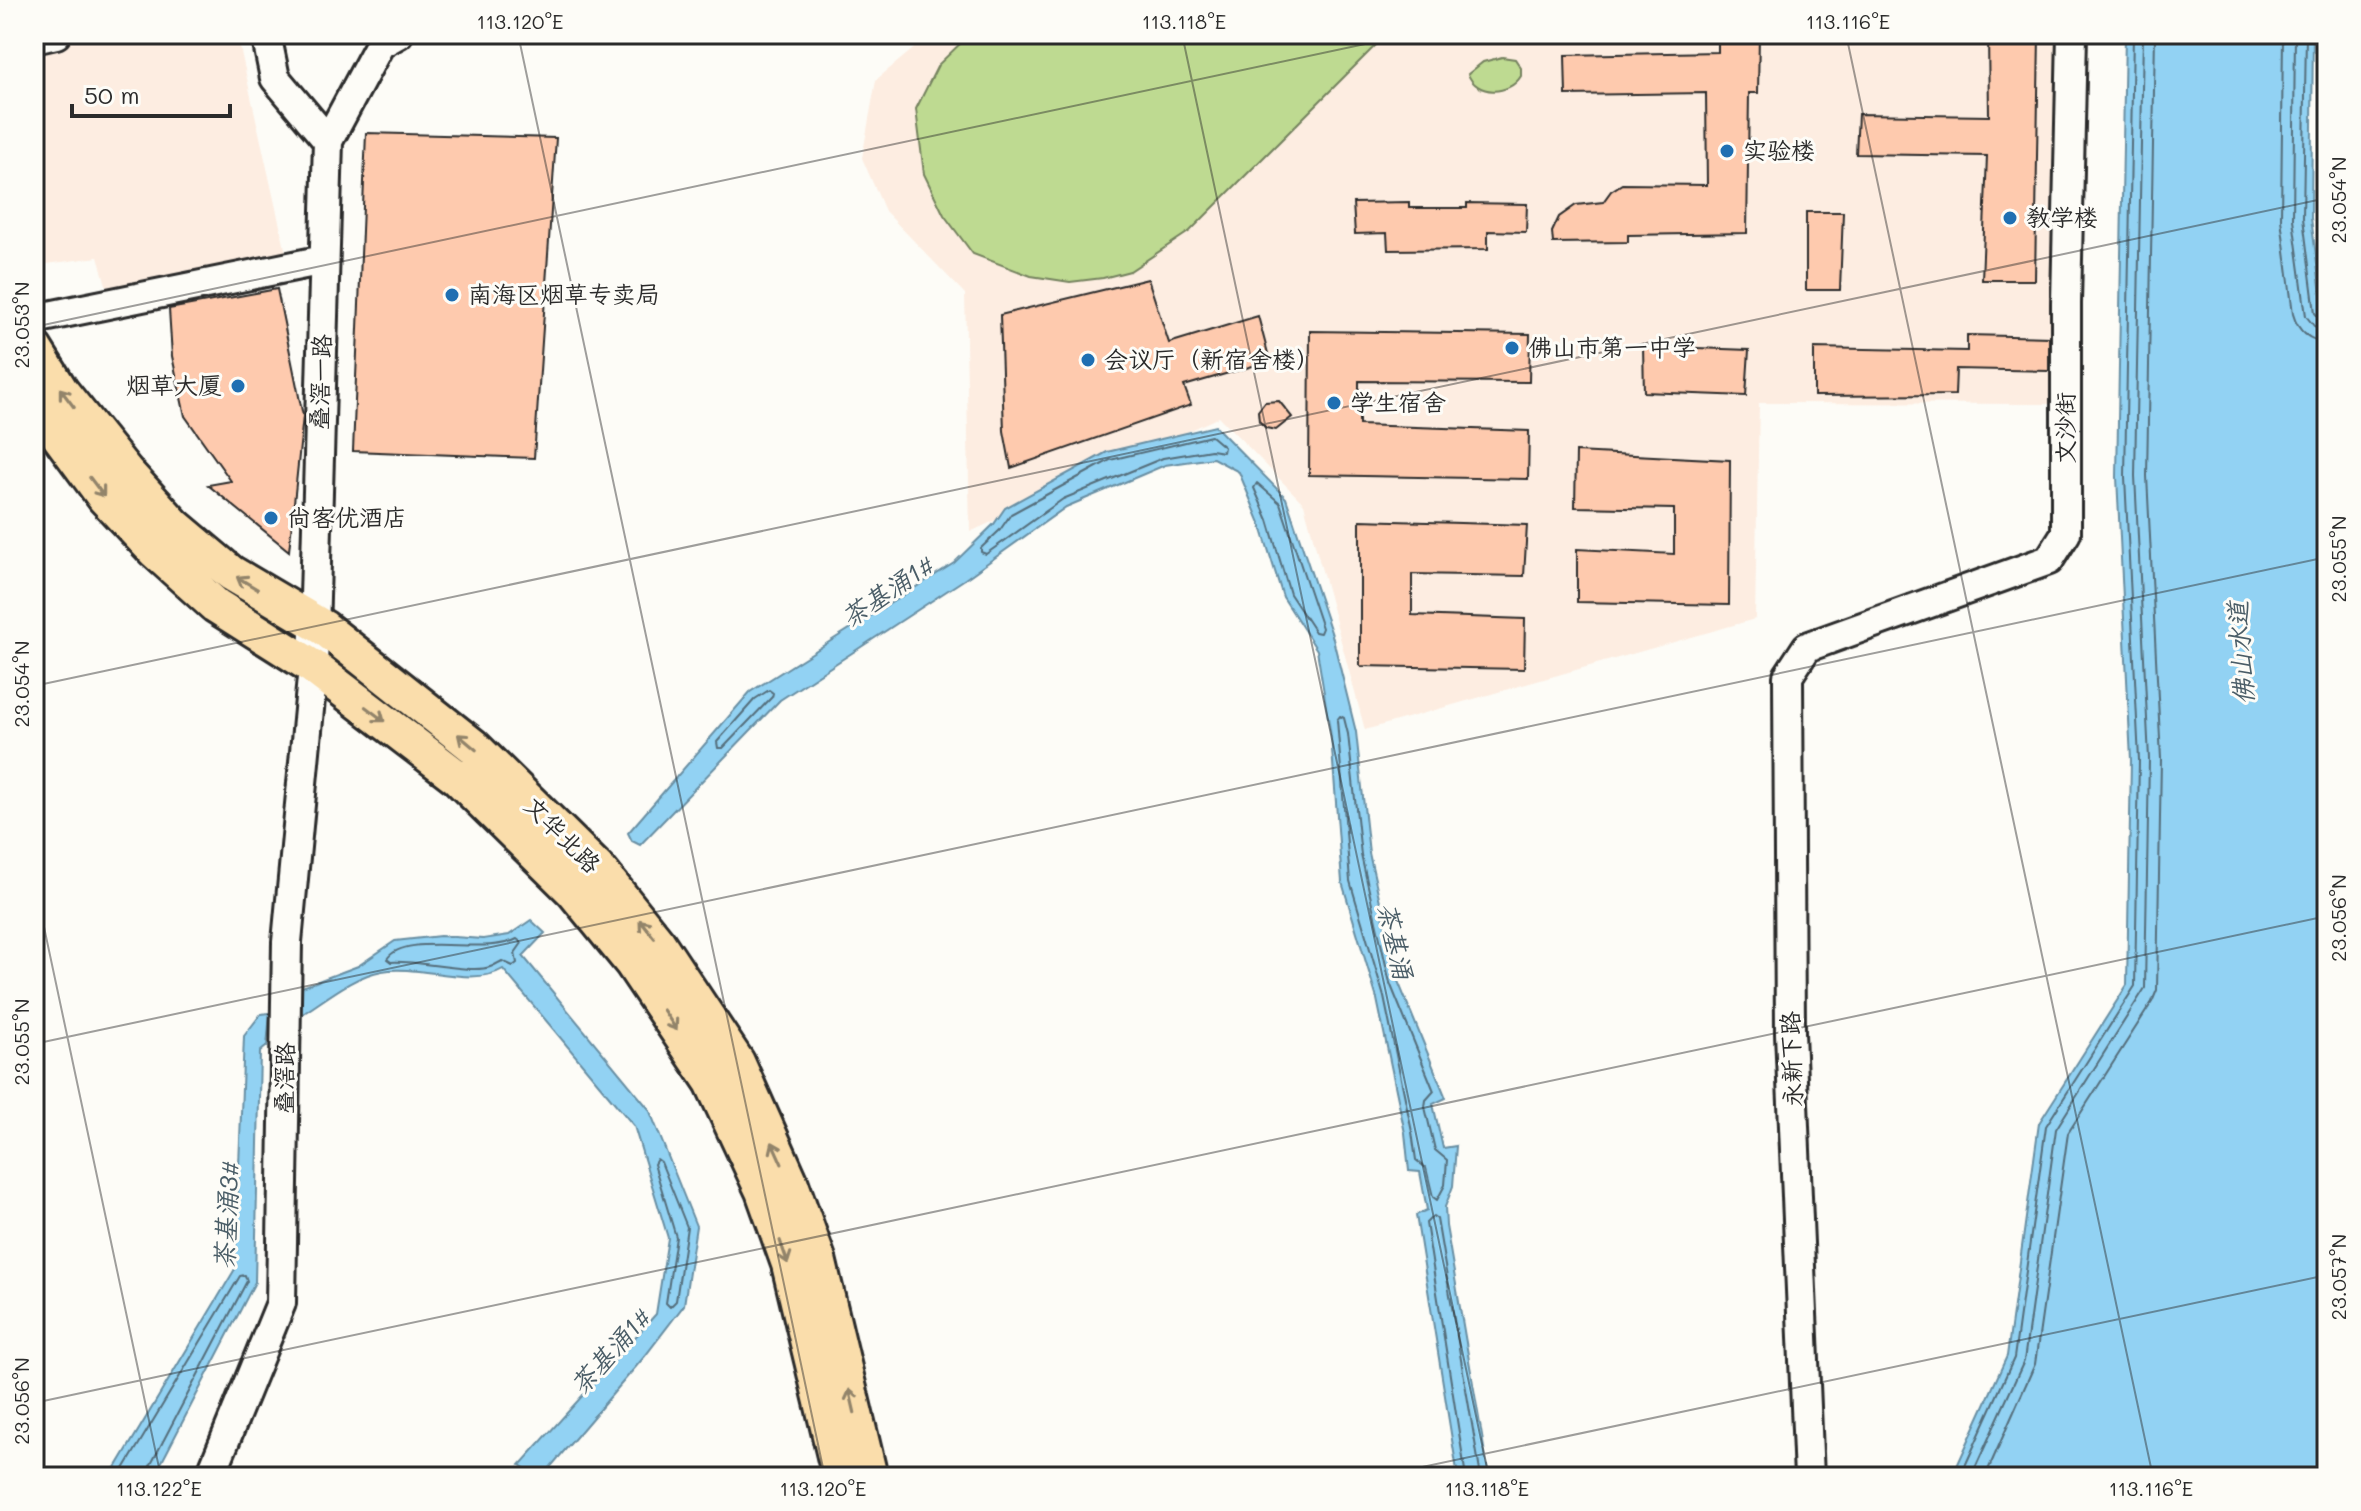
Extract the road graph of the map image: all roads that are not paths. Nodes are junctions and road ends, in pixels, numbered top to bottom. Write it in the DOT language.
graph roads {
  1 [pos="56,34"];
  2 [pos="266,34"];
  3 [pos="398,34"];
  4 [pos="2072,34"];
  5 [pos="34,39"];
  6 [pos="328,141"];
  7 [pos="324,260"];
  8 [pos="34,319"];
  9 [pos="34,348"];
  10 [pos="34,402"];
  11 [pos="314,623"];
  12 [pos="1807,647"];
  13 [pos="313,667"];
  14 [pos="210,1477"];
  15 [pos="840,1477"];
  16 [pos="870,1477"];
  17 [pos="1809,1477"];
  1 -- 5 [label="street"];
  2 -- 6 [label="street"];
  3 -- 6 [label="street"];
  4 -- 12 [label="street, 文沙街"];
  6 -- 7 [label="street, 叠滘一路"];
  7 -- 8 [label="street"];
  7 -- 11 [label="street, 叠滘一路"];
  11 -- 9 [label="main road, 文华北路, one-way"];
  10 -- 13 [label="main road, 文华北路, one-way"];
  11 -- 13 [label="street, 叠滘一路"];
  16 -- 11 [label="main road, 文华北路, one-way"];
  12 -- 17 [label="street, 永新下路"];
  13 -- 14 [label="street, 叠滘路"];
  13 -- 15 [label="main road, 文华北路, one-way"];
}
